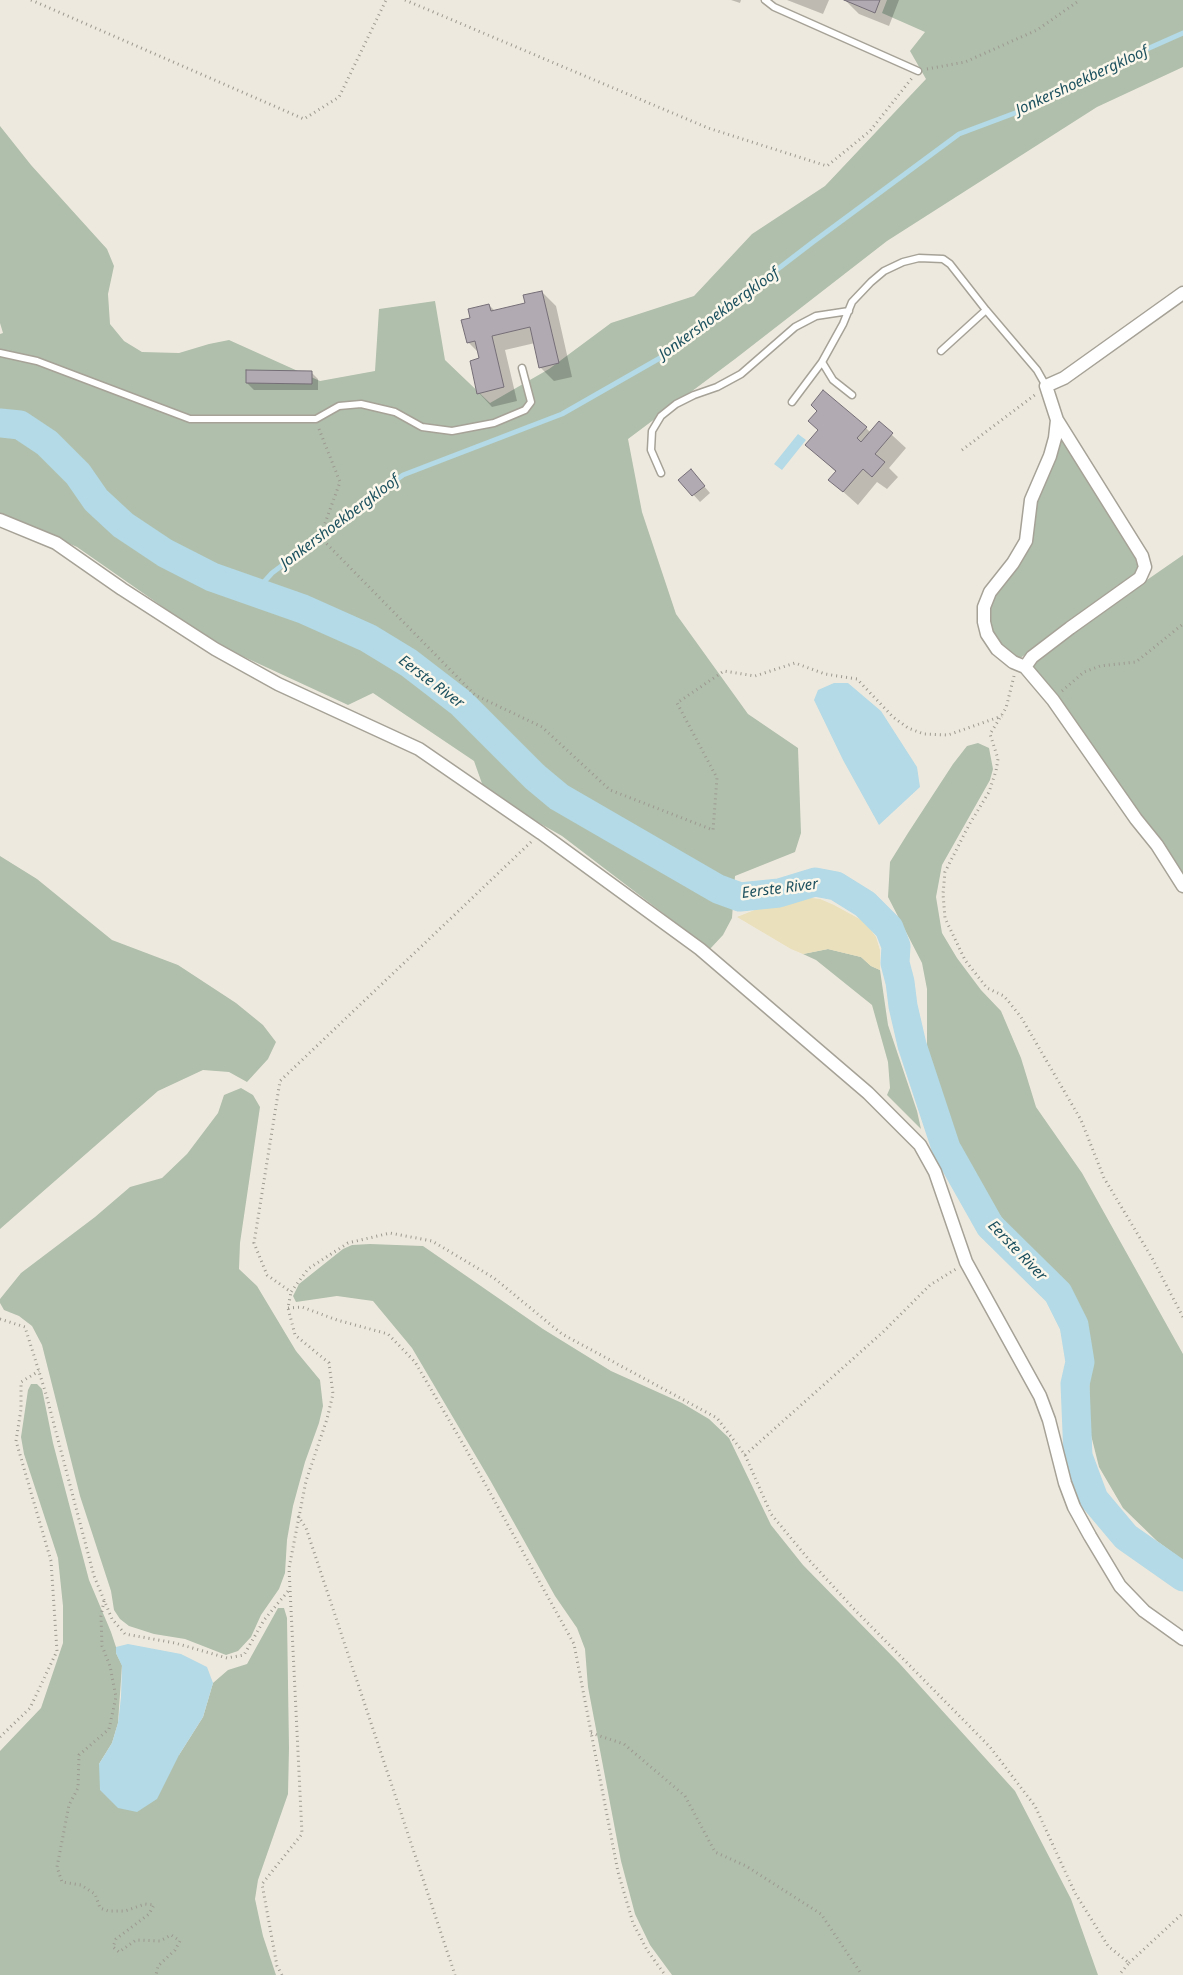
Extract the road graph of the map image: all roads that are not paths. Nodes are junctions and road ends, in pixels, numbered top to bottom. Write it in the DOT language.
graph roads {
  1 [pos="765,0"];
  2 [pos="918,71"];
  3 [pos="1183,293"];
  4 [pos="986,310"];
  5 [pos="848,311"];
  6 [pos="941,351"];
  7 [pos="0,353"];
  8 [pos="822,362"];
  9 [pos="522,368"];
  10 [pos="1046,386"];
  11 [pos="852,395"];
  12 [pos="792,402"];
  13 [pos="1057,420"];
  14 [pos="661,473"];
  15 [pos="0,520"];
  16 [pos="1025,667"];
  17 [pos="1183,886"];
  18 [pos="1183,1638"];
  1 -- 2 [label="lane"];
  3 -- 10 [label="street"];
  4 -- 5 [label="lane"];
  4 -- 6 [label="lane"];
  4 -- 10 [label="lane"];
  5 -- 8 [label="lane"];
  5 -- 14 [label="lane"];
  7 -- 9 [label="lane"];
  8 -- 11 [label="lane"];
  8 -- 12 [label="lane"];
  10 -- 13 [label="street"];
  13 -- 16 [label="street"];
  13 -- 16 [label="street"];
  15 -- 18 [label="street"];
  16 -- 17 [label="street"];
}
